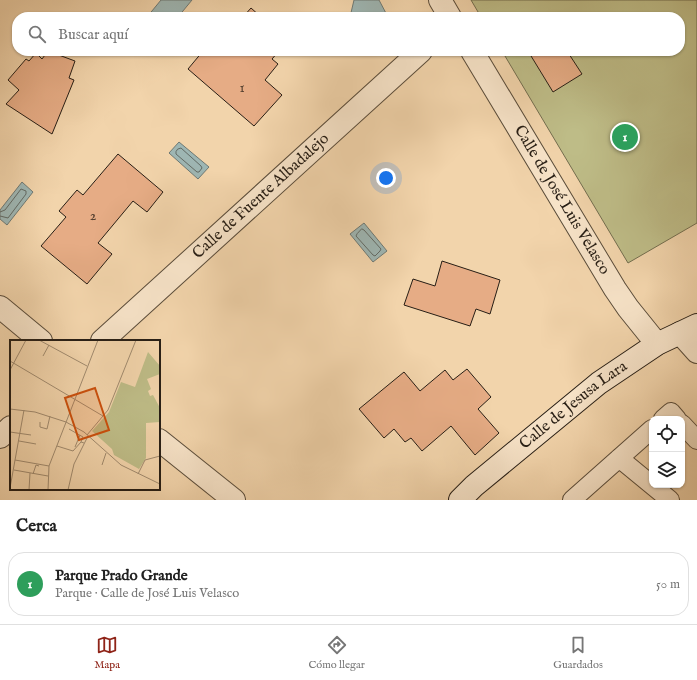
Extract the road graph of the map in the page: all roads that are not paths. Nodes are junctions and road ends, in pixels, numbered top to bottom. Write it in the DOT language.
graph roads {
  1 [pos="440,0"];
  2 [pos="447,12"];
  3 [pos="416,56"];
  4 [pos="475,56"];
  5 [pos="0,307"];
  6 [pos="689,329"];
  7 [pos="40,340"];
  8 [pos="103,340"];
  9 [pos="657,344"];
  10 [pos="697,352"];
  11 [pos="667,416"];
  12 [pos="674,416"];
  13 [pos="685,427"];
  14 [pos="10,428"];
  15 [pos="649,432"];
  16 [pos="0,437"];
  17 [pos="697,440"];
  18 [pos="160,441"];
  19 [pos="618,458"];
  20 [pos="234,500"];
  21 [pos="460,500"];
  22 [pos="572,500"];
  23 [pos="670,500"];
  1 -- 2 [label="street"];
  3 -- 8 [label="street, Calle de Fuente Albadalejo"];
  4 -- 9 [label="street, Calle de José Luis Velasco"];
  5 -- 7 [label="street"];
  6 -- 9 [label="street, Calle de Jesusa Lara"];
  6 -- 10 [label="street"];
  9 -- 21 [label="street, Calle de Jesusa Lara"];
  11 -- 12 [label="lane"];
  13 -- 17 [label="lane"];
  14 -- 16 [label="street"];
  15 -- 19 [label="lane"];
  18 -- 20 [label="street"];
  19 -- 22 [label="lane"];
  19 -- 23 [label="lane"];
}
